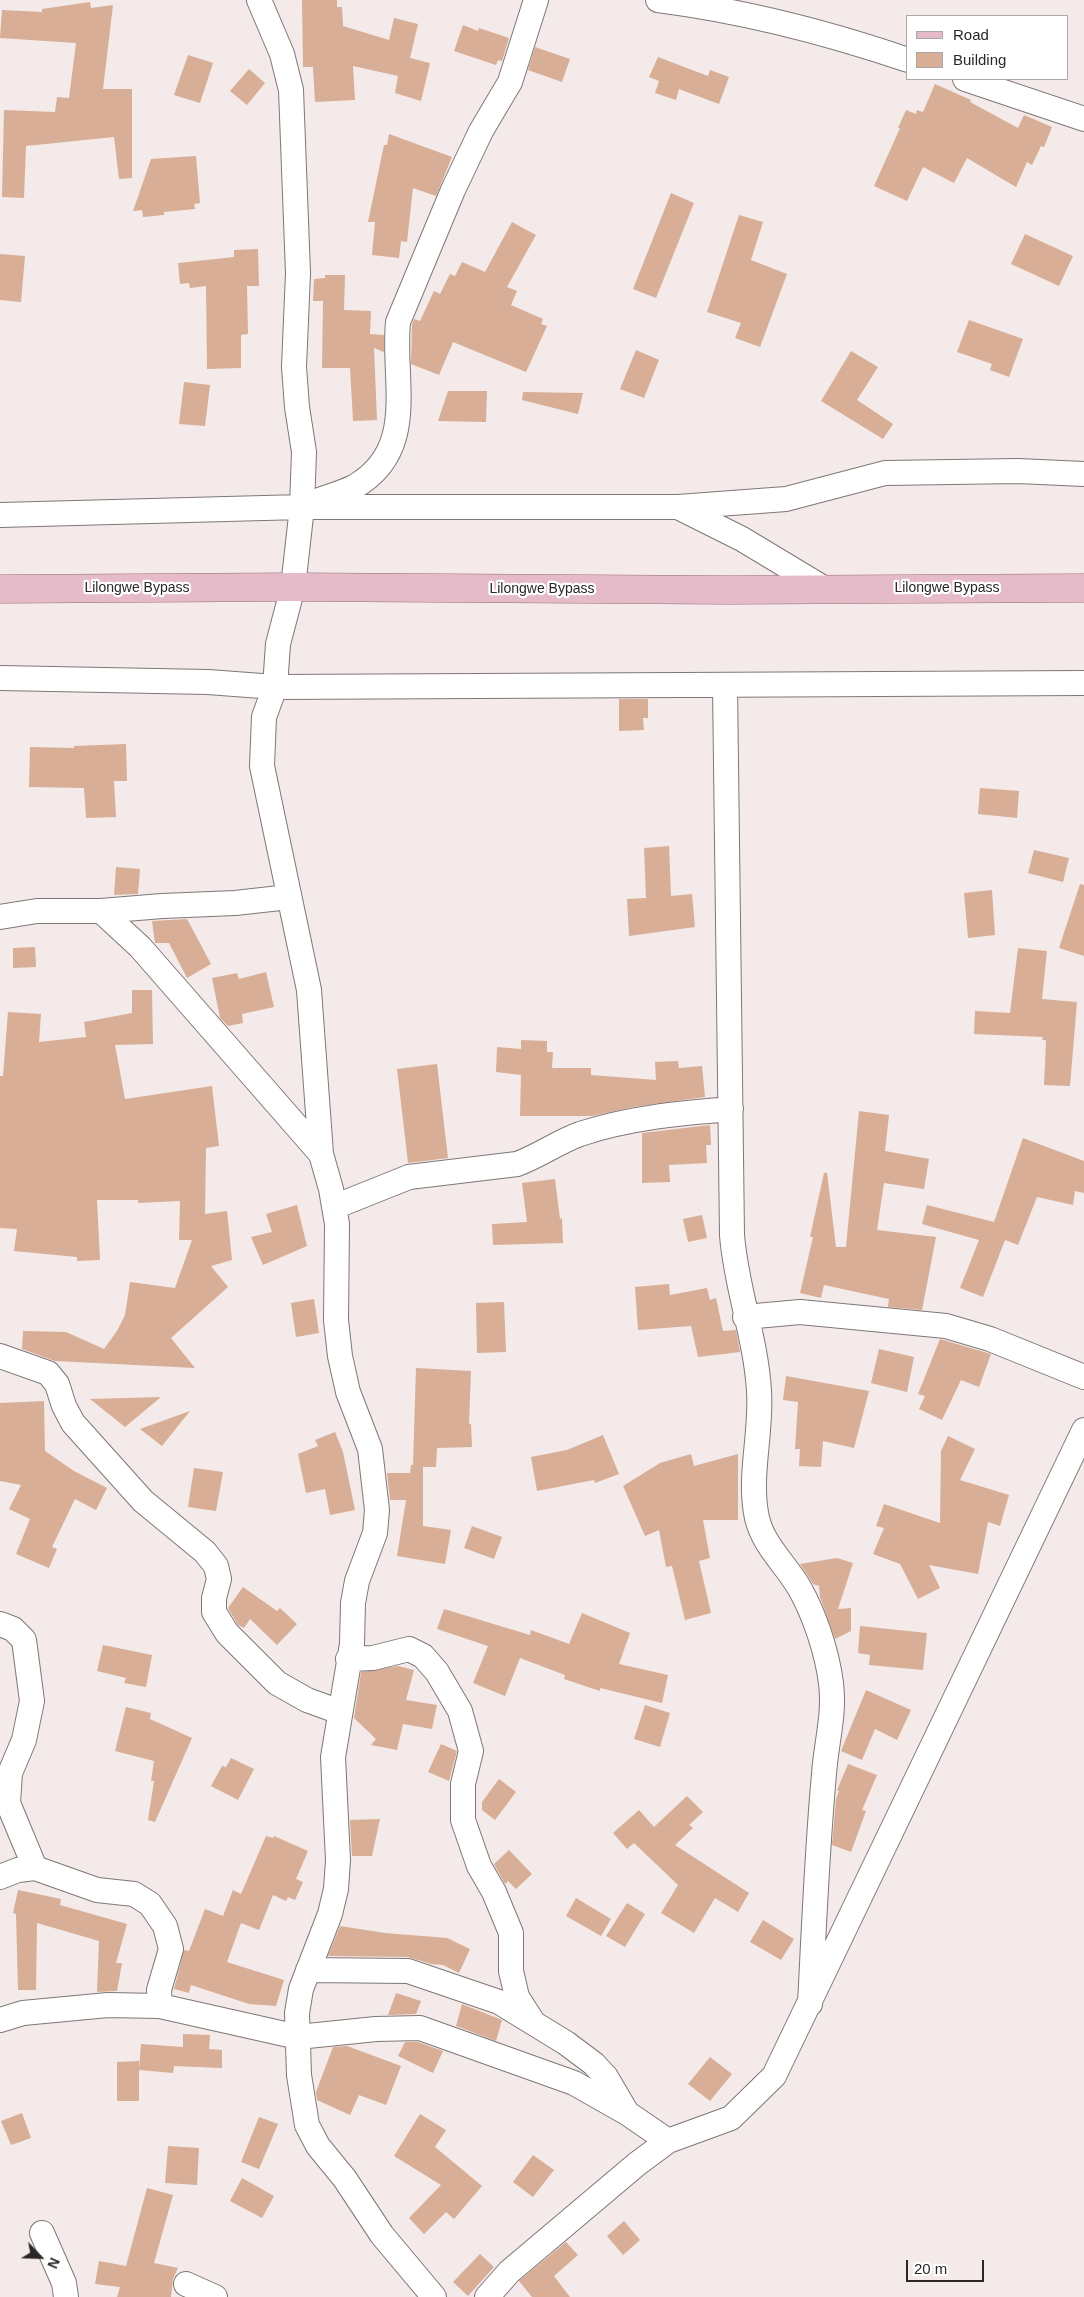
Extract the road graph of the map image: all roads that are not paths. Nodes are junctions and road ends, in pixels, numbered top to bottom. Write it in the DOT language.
graph roads {
  1 [pos="260,0"];
  2 [pos="536,0"];
  3 [pos="658,0"];
  4 [pos="906,59"];
  5 [pos="968,80"];
  6 [pos="1084,119"];
  7 [pos="1084,474"];
  8 [pos="302,507"];
  9 [pos="678,507"];
  10 [pos="0,515"];
  11 [pos="293,587"];
  12 [pos="0,588"];
  13 [pos="1084,588"];
  14 [pos="825,589"];
  15 [pos="0,678"];
  16 [pos="1084,683"];
  17 [pos="725,686"];
  18 [pos="275,687"];
  19 [pos="289,897"];
  20 [pos="101,911"];
  21 [pos="0,917"];
  22 [pos="731,1109"];
  23 [pos="321,1154"];
  24 [pos="334,1207"];
  25 [pos="745,1317"];
  26 [pos="0,1356"];
  27 [pos="1084,1377"];
  28 [pos="1084,1430"];
  29 [pos="0,1624"];
  30 [pos="348,1659"];
  31 [pos="340,1712"];
  32 [pos="35,1868"];
  33 [pos="0,1877"];
  34 [pos="308,1970"];
  35 [pos="810,2004"];
  36 [pos="160,2006"];
  37 [pos="0,2020"];
  38 [pos="533,2022"];
  39 [pos="298,2037"];
  40 [pos="627,2113"];
  41 [pos="668,2141"];
  42 [pos="42,2233"];
  43 [pos="186,2284"];
  44 [pos="66,2297"];
  45 [pos="215,2297"];
  46 [pos="434,2297"];
  47 [pos="487,2297"];
  1 -- 8 [label="street"];
  2 -- 8 [label="street"];
  3 -- 4 [label="street"];
  5 -- 6 [label="street"];
  7 -- 9 [label="street"];
  8 -- 9 [label="street"];
  8 -- 10 [label="street"];
  8 -- 11 [label="street"];
  9 -- 14 [label="street"];
  11 -- 12 [label="main road, Lilongwe Bypass"];
  11 -- 14 [label="main road, Lilongwe Bypass"];
  11 -- 18 [label="street"];
  13 -- 14 [label="main road, Lilongwe Bypass"];
  15 -- 18 [label="street"];
  16 -- 17 [label="street"];
  17 -- 18 [label="street"];
  17 -- 22 [label="street"];
  18 -- 19 [label="street"];
  19 -- 20 [label="street"];
  19 -- 23 [label="street"];
  20 -- 21 [label="street"];
  20 -- 23 [label="street"];
  22 -- 24 [label="street"];
  22 -- 25 [label="street"];
  23 -- 24 [label="street"];
  24 -- 30 [label="street"];
  25 -- 27 [label="street"];
  25 -- 35 [label="street"];
  26 -- 31 [label="street"];
  28 -- 35 [label="street"];
  29 -- 32 [label="street"];
  30 -- 31 [label="street"];
  30 -- 38 [label="street"];
  31 -- 34 [label="street"];
  32 -- 33 [label="street"];
  32 -- 36 [label="street"];
  34 -- 38 [label="street"];
  34 -- 39 [label="street"];
  35 -- 41 [label="street"];
  36 -- 37 [label="street"];
  36 -- 39 [label="street"];
  38 -- 40 [label="street"];
  39 -- 40 [label="street"];
  39 -- 46 [label="street"];
  40 -- 41 [label="street"];
  41 -- 47 [label="street"];
  42 -- 44 [label="street"];
  43 -- 45 [label="street"];
}
